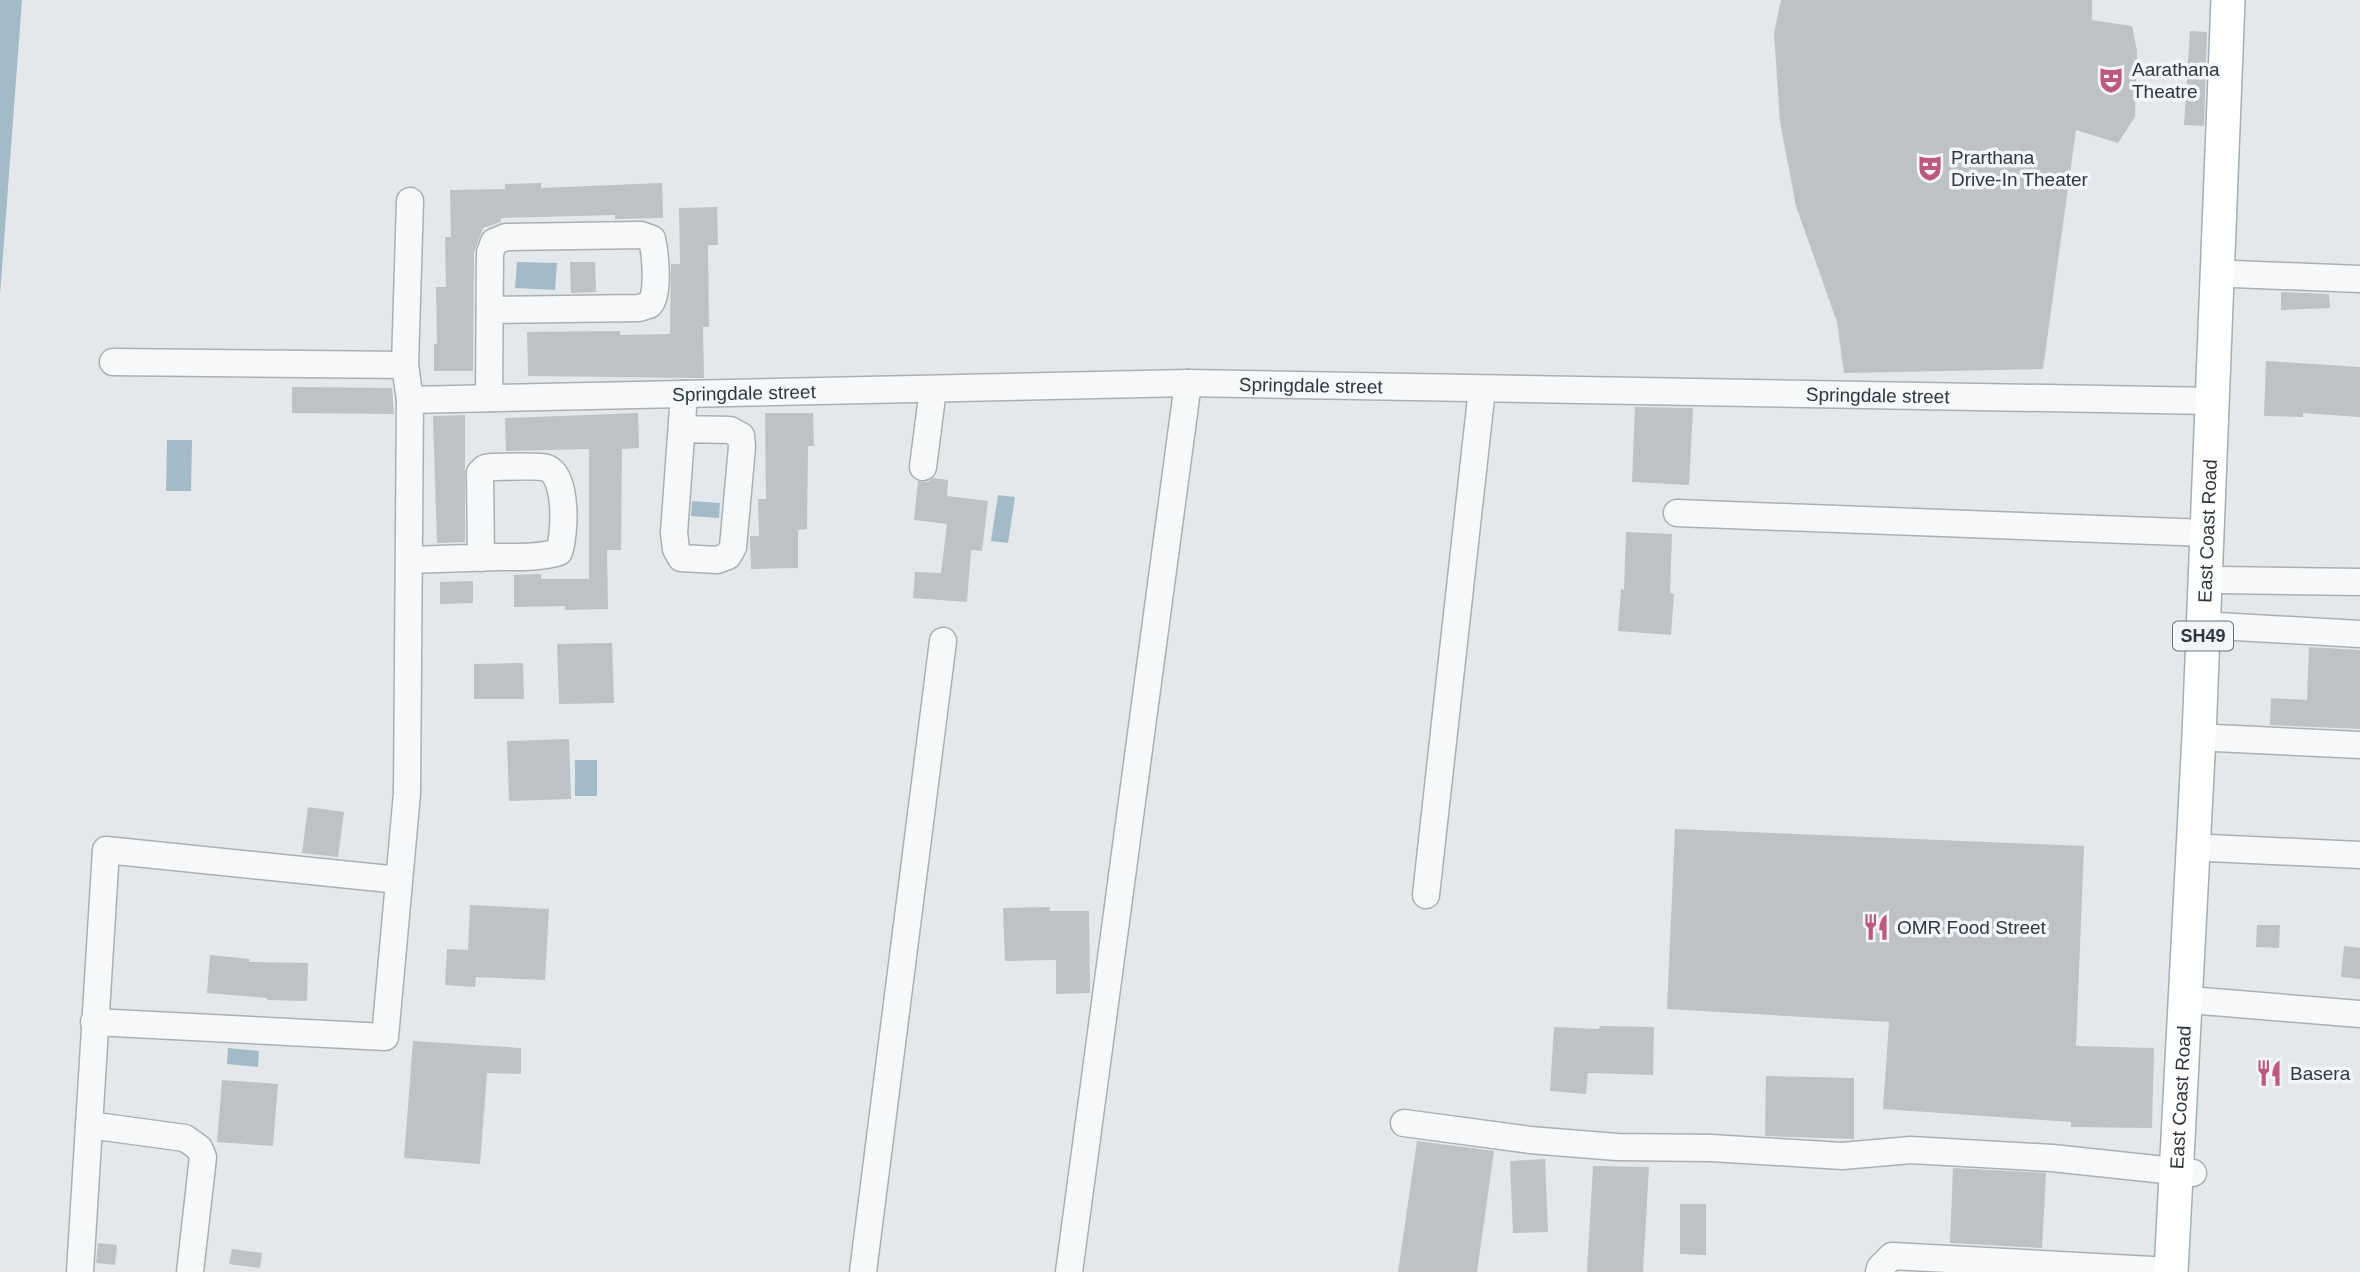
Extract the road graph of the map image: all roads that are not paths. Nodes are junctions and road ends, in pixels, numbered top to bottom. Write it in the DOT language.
graph roads {
  1 [pos="2228,0"];
  2 [pos="2244,0"];
  3 [pos="410,201"];
  4 [pos="2233,274"];
  5 [pos="2360,279"];
  6 [pos="490,310"];
  7 [pos="113,362"];
  8 [pos="405,365"];
  9 [pos="1188,383"];
  10 [pos="1482,388"];
  11 [pos="933,389"];
  12 [pos="684,394"];
  13 [pos="489,398"];
  14 [pos="410,400"];
  15 [pos="2211,401"];
  16 [pos="682,429"];
  17 [pos="923,467"];
  18 [pos="1678,513"];
  19 [pos="2207,533"];
  20 [pos="481,558"];
  21 [pos="409,560"];
  22 [pos="2220,580"];
  23 [pos="2360,582"];
  24 [pos="2218,626"];
  25 [pos="2360,634"];
  26 [pos="943,641"];
  27 [pos="2215,738"];
  28 [pos="2360,745"];
  29 [pos="2210,848"];
  30 [pos="2360,855"];
  31 [pos="399,880"];
  32 [pos="1426,895"];
  33 [pos="2201,1001"];
  34 [pos="2360,1014"];
  35 [pos="94,1022"];
  36 [pos="1404,1123"];
  37 [pos="89,1125"];
  38 [pos="2185,1172"];
  39 [pos="81,1272"];
  40 [pos="190,1272"];
  41 [pos="863,1272"];
  42 [pos="1069,1272"];
  43 [pos="1879,1272"];
  44 [pos="2178,1272"];
  1 -- 15 [label="main road, East Coast Road / SH49"];
  2 -- 4 [label="main road, East Coast Road / SH49"];
  3 -- 8 [label="street"];
  4 -- 5 [label="street"];
  4 -- 22 [label="main road, East Coast Road / SH49"];
  6 -- 6 [label="street"];
  6 -- 13 [label="street"];
  7 -- 8 [label="street"];
  8 -- 14 [label="street"];
  9 -- 10 [label="street, Springdale street"];
  9 -- 11 [label="street, Springdale street"];
  9 -- 42 [label="street"];
  10 -- 15 [label="street, Springdale street"];
  10 -- 32 [label="street"];
  11 -- 12 [label="street, Springdale street"];
  11 -- 17 [label="street"];
  12 -- 13 [label="street, Springdale street"];
  12 -- 16 [label="street"];
  13 -- 14 [label="street, Springdale street"];
  14 -- 21 [label="street"];
  15 -- 19 [label="main road, East Coast Road / SH49"];
  16 -- 16 [label="street"];
  18 -- 19 [label="street"];
  19 -- 38 [label="main road, East Coast Road / SH49"];
  20 -- 21 [label="street"];
  21 -- 31 [label="street"];
  22 -- 23 [label="street"];
  22 -- 24 [label="main road, East Coast Road / SH49"];
  24 -- 25 [label="street"];
  24 -- 27 [label="main road, East Coast Road / SH49"];
  26 -- 41 [label="street"];
  27 -- 28 [label="street"];
  27 -- 29 [label="main road, East Coast Road / SH49"];
  29 -- 30 [label="street"];
  29 -- 33 [label="main road, East Coast Road / SH49"];
  31 -- 35 [label="street"];
  31 -- 35 [label="street"];
  33 -- 34 [label="street"];
  33 -- 38 [label="main road, East Coast Road / SH49"];
  35 -- 37 [label="street"];
  36 -- 38 [label="street"];
  37 -- 39 [label="street"];
  37 -- 40 [label="street"];
  38 -- 44 [label="main road, East Coast Road / SH49"];
  43 -- 44 [label="street"];
}
